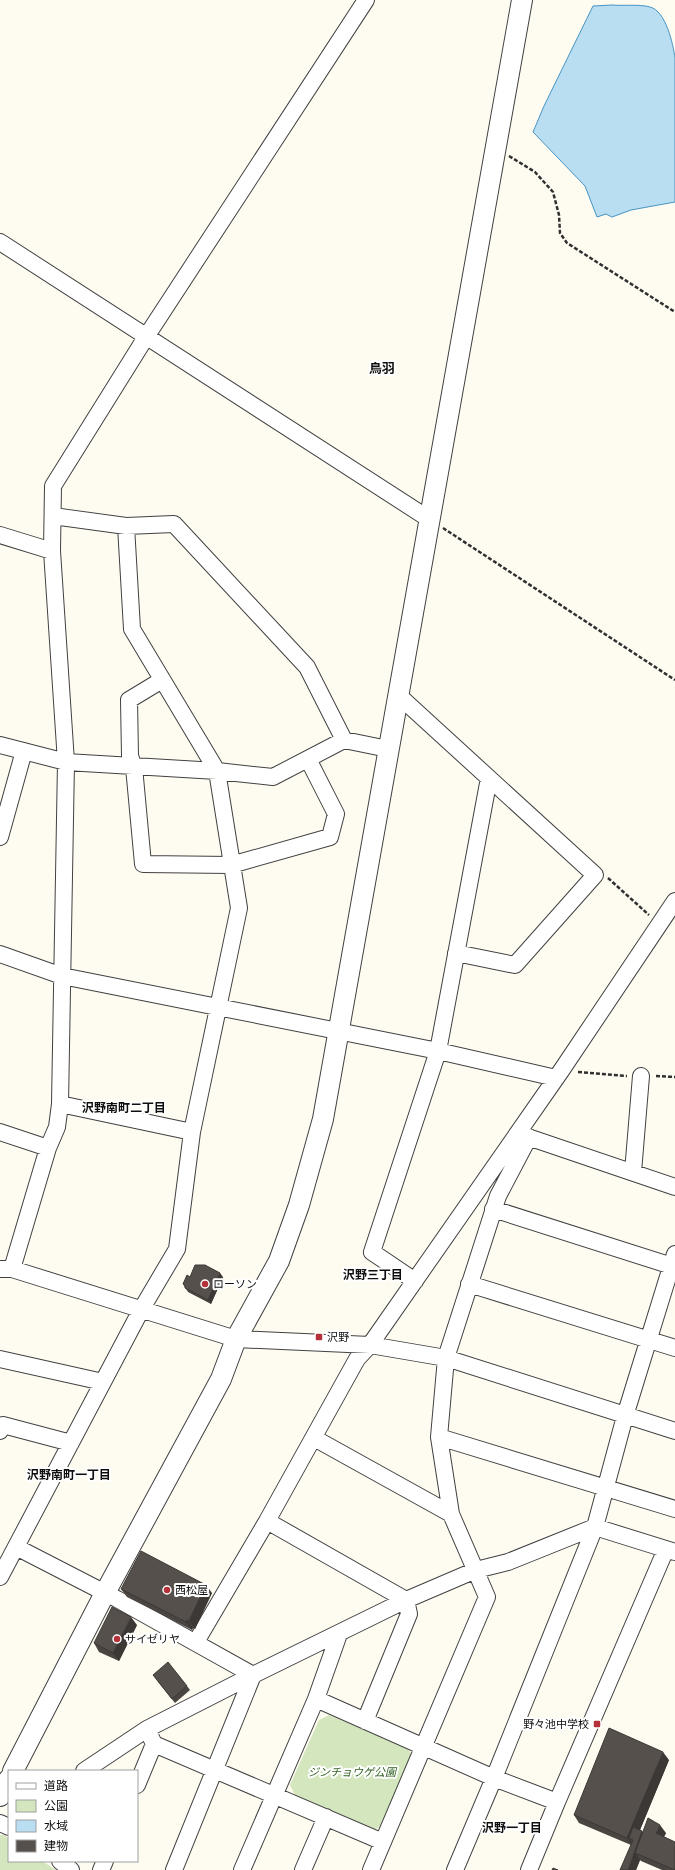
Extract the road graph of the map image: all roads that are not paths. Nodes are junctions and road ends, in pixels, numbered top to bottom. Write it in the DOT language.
graph roads {
  1 [pos="366,0"];
  2 [pos="522,0"];
  3 [pos="0,242"];
  4 [pos="146,337"];
  5 [pos="53,516"];
  6 [pos="429,518"];
  7 [pos="126,526"];
  8 [pos="0,535"];
  9 [pos="52,551"];
  10 [pos="162,680"];
  11 [pos="398,695"];
  12 [pos="344,740"];
  13 [pos="0,745"];
  14 [pos="388,749"];
  15 [pos="24,751"];
  16 [pos="308,759"];
  17 [pos="66,762"];
  18 [pos="134,767"];
  19 [pos="217,771"];
  20 [pos="489,778"];
  21 [pos="0,837"];
  22 [pos="231,865"];
  23 [pos="675,901"];
  24 [pos="456,953"];
  25 [pos="0,954"];
  26 [pos="62,976"];
  27 [pos="218,1006"];
  28 [pos="338,1031"];
  29 [pos="438,1051"];
  30 [pos="559,1074"];
  31 [pos="641,1076"];
  32 [pos="60,1104"];
  33 [pos="0,1132"];
  34 [pos="192,1132"];
  35 [pos="523,1135"];
  36 [pos="48,1148"];
  37 [pos="633,1172"];
  38 [pos="675,1187"];
  39 [pos="493,1209"];
  40 [pos="674,1262"];
  41 [pos="6,1269"];
  42 [pos="415,1281"];
  43 [pos="469,1284"];
  44 [pos="141,1310"];
  45 [pos="236,1339"];
  46 [pos="648,1340"];
  47 [pos="370,1345"];
  48 [pos="675,1348"];
  49 [pos="446,1358"];
  50 [pos="0,1359"];
  51 [pos="103,1382"];
  52 [pos="625,1416"];
  53 [pos="0,1431"];
  54 [pos="675,1431"];
  55 [pos="439,1437"];
  56 [pos="314,1438"];
  57 [pos="71,1443"];
  58 [pos="606,1487"];
  59 [pos="675,1509"];
  60 [pos="451,1514"];
  61 [pos="267,1521"];
  62 [pos="595,1527"];
  63 [pos="16,1547"];
  64 [pos="670,1550"];
  65 [pos="476,1570"];
  66 [pos="0,1577"];
  67 [pos="105,1593"];
  68 [pos="406,1600"];
  69 [pos="339,1634"];
  70 [pos="196,1642"];
  71 [pos="253,1675"];
  72 [pos="316,1699"];
  73 [pos="365,1721"];
  74 [pos="147,1729"];
  75 [pos="154,1744"];
  76 [pos="424,1747"];
  77 [pos="215,1769"];
  78 [pos="14,1770"];
  79 [pos="86,1770"];
  80 [pos="494,1778"];
  81 [pos="8,1781"];
  82 [pos="138,1783"];
  83 [pos="274,1794"];
  84 [pos="0,1796"];
  85 [pos="556,1802"];
  86 [pos="326,1817"];
  87 [pos="383,1842"];
  88 [pos="61,1862"];
  89 [pos="71,1870"];
  90 [pos="174,1870"];
  91 [pos="242,1870"];
  92 [pos="303,1870"];
  93 [pos="371,1870"];
  94 [pos="455,1870"];
  95 [pos="529,1870"];
  1 -- 4 [label="street"];
  2 -- 6 [label="street"];
  3 -- 4 [label="street"];
  4 -- 5 [label="street"];
  4 -- 6 [label="street"];
  5 -- 7 [label="street"];
  5 -- 9 [label="street"];
  6 -- 11 [label="street"];
  7 -- 10 [label="street"];
  7 -- 12 [label="street"];
  8 -- 9 [label="street"];
  9 -- 17 [label="street"];
  10 -- 18 [label="street"];
  10 -- 19 [label="street"];
  11 -- 14 [label="street"];
  11 -- 20 [label="street"];
  12 -- 14 [label="street"];
  12 -- 16 [label="street"];
  13 -- 15 [label="street"];
  14 -- 28 [label="street"];
  15 -- 17 [label="street"];
  15 -- 21 [label="street"];
  16 -- 19 [label="street"];
  16 -- 22 [label="street"];
  17 -- 18 [label="street"];
  17 -- 26 [label="street"];
  18 -- 19 [label="street"];
  18 -- 22 [label="street"];
  19 -- 22 [label="street"];
  20 -- 24 [label="street"];
  20 -- 24 [label="street"];
  22 -- 27 [label="street"];
  23 -- 30 [label="street"];
  24 -- 29 [label="street"];
  25 -- 26 [label="street"];
  26 -- 27 [label="street"];
  26 -- 32 [label="street"];
  27 -- 28 [label="street"];
  27 -- 34 [label="street"];
  28 -- 29 [label="street"];
  28 -- 45 [label="street"];
  29 -- 30 [label="street"];
  29 -- 42 [label="street"];
  30 -- 35 [label="street"];
  31 -- 37 [label="street"];
  32 -- 34 [label="street"];
  32 -- 36 [label="street"];
  33 -- 36 [label="street"];
  34 -- 44 [label="street"];
  35 -- 37 [label="street"];
  35 -- 39 [label="street"];
  35 -- 42 [label="street"];
  36 -- 41 [label="street"];
  37 -- 38 [label="street"];
  39 -- 40 [label="street"];
  39 -- 43 [label="street"];
  40 -- 46 [label="street"];
  41 -- 44 [label="street"];
  42 -- 47 [label="street"];
  43 -- 46 [label="street"];
  43 -- 49 [label="street"];
  44 -- 45 [label="street"];
  44 -- 51 [label="street"];
  45 -- 47 [label="street"];
  45 -- 67 [label="street"];
  46 -- 48 [label="street"];
  46 -- 52 [label="street"];
  47 -- 49 [label="street"];
  47 -- 56 [label="street"];
  49 -- 52 [label="street"];
  49 -- 55 [label="street"];
  50 -- 51 [label="street"];
  51 -- 57 [label="street"];
  52 -- 54 [label="street"];
  52 -- 58 [label="street"];
  53 -- 57 [label="street"];
  55 -- 58 [label="street"];
  55 -- 60 [label="street"];
  56 -- 60 [label="street"];
  56 -- 61 [label="street"];
  57 -- 63 [label="street"];
  58 -- 59 [label="street"];
  58 -- 62 [label="street"];
  60 -- 65 [label="street"];
  61 -- 68 [label="street"];
  61 -- 70 [label="street"];
  62 -- 64 [label="street"];
  62 -- 65 [label="street"];
  62 -- 80 [label="street"];
  63 -- 66 [label="street"];
  63 -- 67 [label="street"];
  64 -- 85 [label="street"];
  65 -- 68 [label="street"];
  65 -- 76 [label="street"];
  67 -- 70 [label="street"];
  67 -- 78 [label="street"];
  68 -- 69 [label="street"];
  68 -- 73 [label="street"];
  69 -- 71 [label="street"];
  69 -- 72 [label="street"];
  70 -- 71 [label="street"];
  71 -- 74 [label="street"];
  71 -- 77 [label="street"];
  72 -- 73 [label="street"];
  72 -- 83 [label="street"];
  73 -- 76 [label="street"];
  74 -- 75 [label="street"];
  74 -- 79 [label="street"];
  75 -- 77 [label="street"];
  75 -- 82 [label="street"];
  76 -- 80 [label="street"];
  76 -- 87 [label="street"];
  77 -- 83 [label="street"];
  77 -- 90 [label="street"];
  80 -- 85 [label="street"];
  80 -- 94 [label="street"];
  81 -- 84 [label="street"];
  83 -- 86 [label="street"];
  83 -- 91 [label="street"];
  85 -- 95 [label="street"];
  86 -- 87 [label="street"];
  86 -- 92 [label="street"];
  87 -- 93 [label="street"];
  88 -- 89 [label="street"];
}
